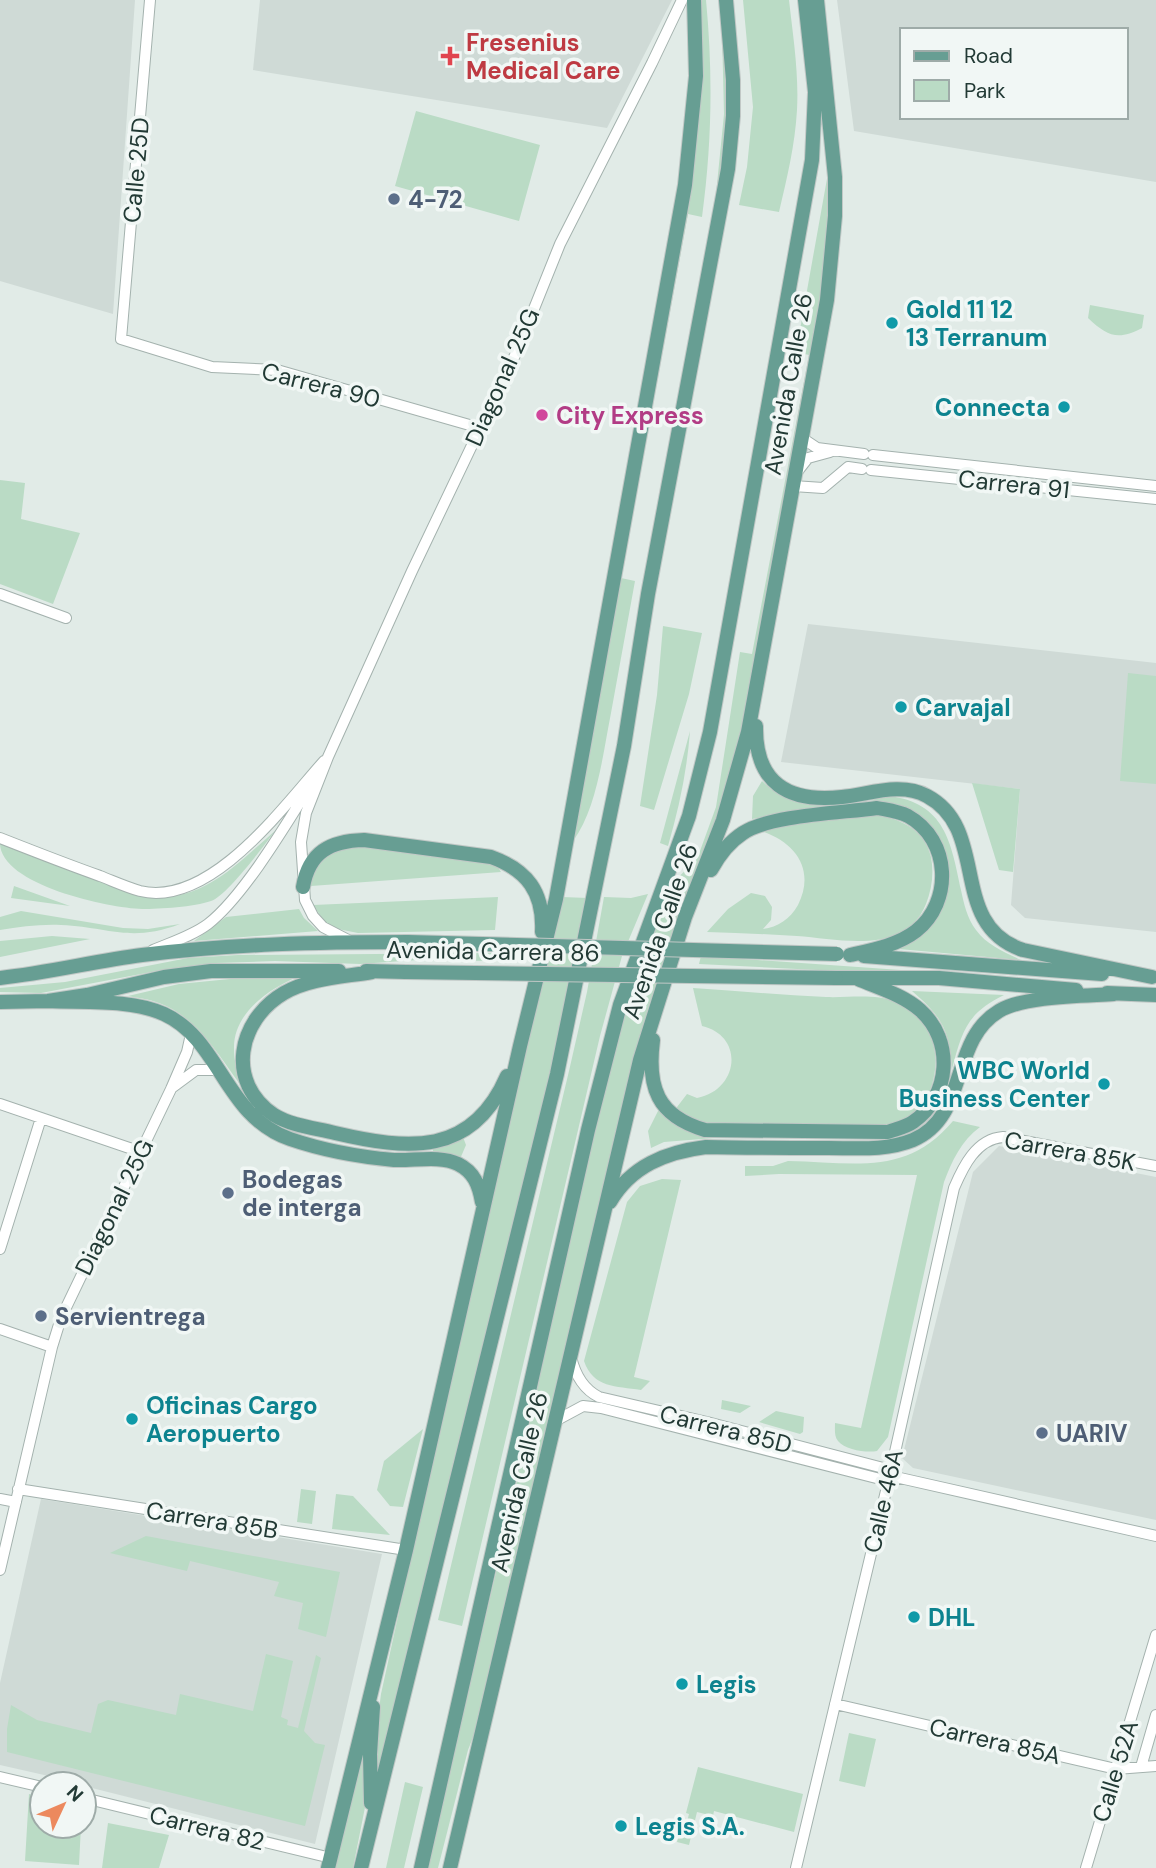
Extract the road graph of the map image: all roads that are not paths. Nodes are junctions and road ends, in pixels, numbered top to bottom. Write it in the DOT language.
graph roads {
  1 [pos="150,0"];
  2 [pos="682,0"];
  3 [pos="694,0"];
  4 [pos="726,0"];
  5 [pos="805,0"];
  6 [pos="817,0"];
  7 [pos="121,339"];
  8 [pos="480,428"];
  9 [pos="802,438"];
  10 [pos="834,451"];
  11 [pos="850,453"];
  12 [pos="848,467"];
  13 [pos="795,480"];
  14 [pos="1156,486"];
  15 [pos="1156,499"];
  16 [pos="0,594"];
  17 [pos="66,618"];
  18 [pos="756,697"];
  19 [pos="328,757"];
  20 [pos="0,838"];
  21 [pos="303,887"];
  22 [pos="685,918"];
  23 [pos="353,942"];
  24 [pos="843,954"];
  25 [pos="140,955"];
  26 [pos="540,960"];
  27 [pos="372,972"];
  28 [pos="1154,977"];
  29 [pos="0,978"];
  30 [pos="858,979"];
  31 [pos="1114,994"];
  32 [pos="1156,995"];
  33 [pos="48,1001"];
  34 [pos="0,1002"];
  35 [pos="657,1003"];
  36 [pos="191,1034"];
  37 [pos="520,1046"];
  38 [pos="217,1070"];
  39 [pos="171,1089"];
  40 [pos="0,1104"];
  41 [pos="41,1118"];
  42 [pos="985,1143"];
  43 [pos="141,1152"];
  44 [pos="1156,1166"];
  45 [pos="484,1208"];
  46 [pos="604,1212"];
  47 [pos="0,1249"];
  48 [pos="0,1329"];
  49 [pos="52,1347"];
  50 [pos="571,1356"];
  51 [pos="557,1420"];
  52 [pos="893,1476"];
  53 [pos="19,1489"];
  54 [pos="0,1499"];
  55 [pos="16,1502"];
  56 [pos="1156,1536"];
  57 [pos="406,1550"];
  58 [pos="0,1570"];
  59 [pos="1156,1635"];
  60 [pos="382,1647"];
  61 [pos="835,1704"];
  62 [pos="1156,1715"];
  63 [pos="1156,1766"];
  64 [pos="1141,1767"];
  65 [pos="1116,1769"];
  66 [pos="0,1777"];
  67 [pos="28,1784"];
  68 [pos="98,1802"];
  69 [pos="367,1844"];
  70 [pos="330,1863"];
  71 [pos="361,1868"];
  72 [pos="421,1868"];
  73 [pos="450,1868"];
  74 [pos="796,1868"];
  75 [pos="1086,1868"];
  1 -- 7 [label="street, Calle 25D"];
  2 -- 8 [label="street, Diagonal 25G"];
  3 -- 26 [label="main road"];
  4 -- 69 [label="main road"];
  5 -- 72 [label="main road, Avenida Calle 26"];
  6 -- 9 [label="main road, Avenida Calle 26"];
  7 -- 8 [label="street, Carrera 90"];
  8 -- 19 [label="street, Diagonal 25G"];
  9 -- 10 [label="street, Carrera 91"];
  9 -- 13 [label="main road, Avenida Calle 26"];
  10 -- 11 [label="street, Carrera 91"];
  10 -- 13 [label="street"];
  11 -- 12 [label="street"];
  11 -- 14 [label="street, Carrera 91"];
  12 -- 13 [label="street"];
  12 -- 15 [label="street, Carrera 91"];
  13 -- 18 [label="main road, Avenida Calle 26"];
  16 -- 17 [label="street"];
  18 -- 22 [label="main road, Avenida Calle 26"];
  18 -- 28 [label="main road"];
  19 -- 20 [label="street"];
  19 -- 21 [label="street, Diagonal 25G"];
  19 -- 25 [label="street, Diagonal 25G"];
  21 -- 23 [label="street, Diagonal 25G"];
  21 -- 26 [label="main road"];
  22 -- 24 [label="main road"];
  22 -- 35 [label="main road, Avenida Calle 26"];
  23 -- 24 [label="main road, Avenida Carrera 86, bridge"];
  23 -- 25 [label="main road, Avenida Carrera 86"];
  24 -- 28 [label="main road, Avenida Carrera 86"];
  25 -- 29 [label="main road, Avenida Carrera 86"];
  26 -- 37 [label="main road"];
  27 -- 30 [label="main road, Avenida Carrera 86, bridge"];
  27 -- 33 [label="main road, Avenida Carrera 86"];
  27 -- 37 [label="main road"];
  30 -- 31 [label="main road, Avenida Carrera 86"];
  30 -- 35 [label="main road"];
  31 -- 32 [label="main road, Avenida Carrera 86"];
  31 -- 46 [label="main road"];
  33 -- 34 [label="main road, Avenida Carrera 86"];
  33 -- 36 [label="main road"];
  35 -- 46 [label="main road, Avenida Calle 26"];
  36 -- 38 [label="main road"];
  36 -- 39 [label="street, Diagonal 25G"];
  37 -- 45 [label="main road"];
  38 -- 39 [label="street"];
  38 -- 45 [label="main road"];
  39 -- 43 [label="street, Diagonal 25G"];
  40 -- 41 [label="street"];
  41 -- 43 [label="street"];
  41 -- 47 [label="street"];
  42 -- 44 [label="street, Carrera 85K"];
  42 -- 52 [label="street, Calle 46A"];
  43 -- 49 [label="street, Diagonal 25G"];
  45 -- 57 [label="main road"];
  46 -- 50 [label="main road, Avenida Calle 26"];
  48 -- 49 [label="street"];
  49 -- 53 [label="street, Diagonal 25G"];
  50 -- 51 [label="main road, Avenida Calle 26"];
  50 -- 52 [label="street, Carrera 85D"];
  51 -- 52 [label="street, Carrera 85D"];
  51 -- 73 [label="main road, Avenida Calle 26"];
  52 -- 56 [label="street, Carrera 85D"];
  52 -- 61 [label="street, Calle 46A"];
  53 -- 55 [label="street, Diagonal 25G"];
  53 -- 57 [label="street, Carrera 85B"];
  54 -- 55 [label="street"];
  55 -- 58 [label="street, Diagonal 25G"];
  57 -- 60 [label="main road"];
  59 -- 65 [label="street, Calle 52A"];
  60 -- 69 [label="main road"];
  60 -- 70 [label="main road"];
  61 -- 65 [label="street, Carrera 85A"];
  61 -- 74 [label="street, Calle 46A"];
  62 -- 64 [label="street"];
  63 -- 64 [label="street, Carrera 85A"];
  64 -- 65 [label="street, Carrera 85A"];
  65 -- 75 [label="street, Calle 52A"];
  66 -- 67 [label="street"];
  68 -- 70 [label="street, Carrera 82"];
  69 -- 71 [label="main road"];
}
